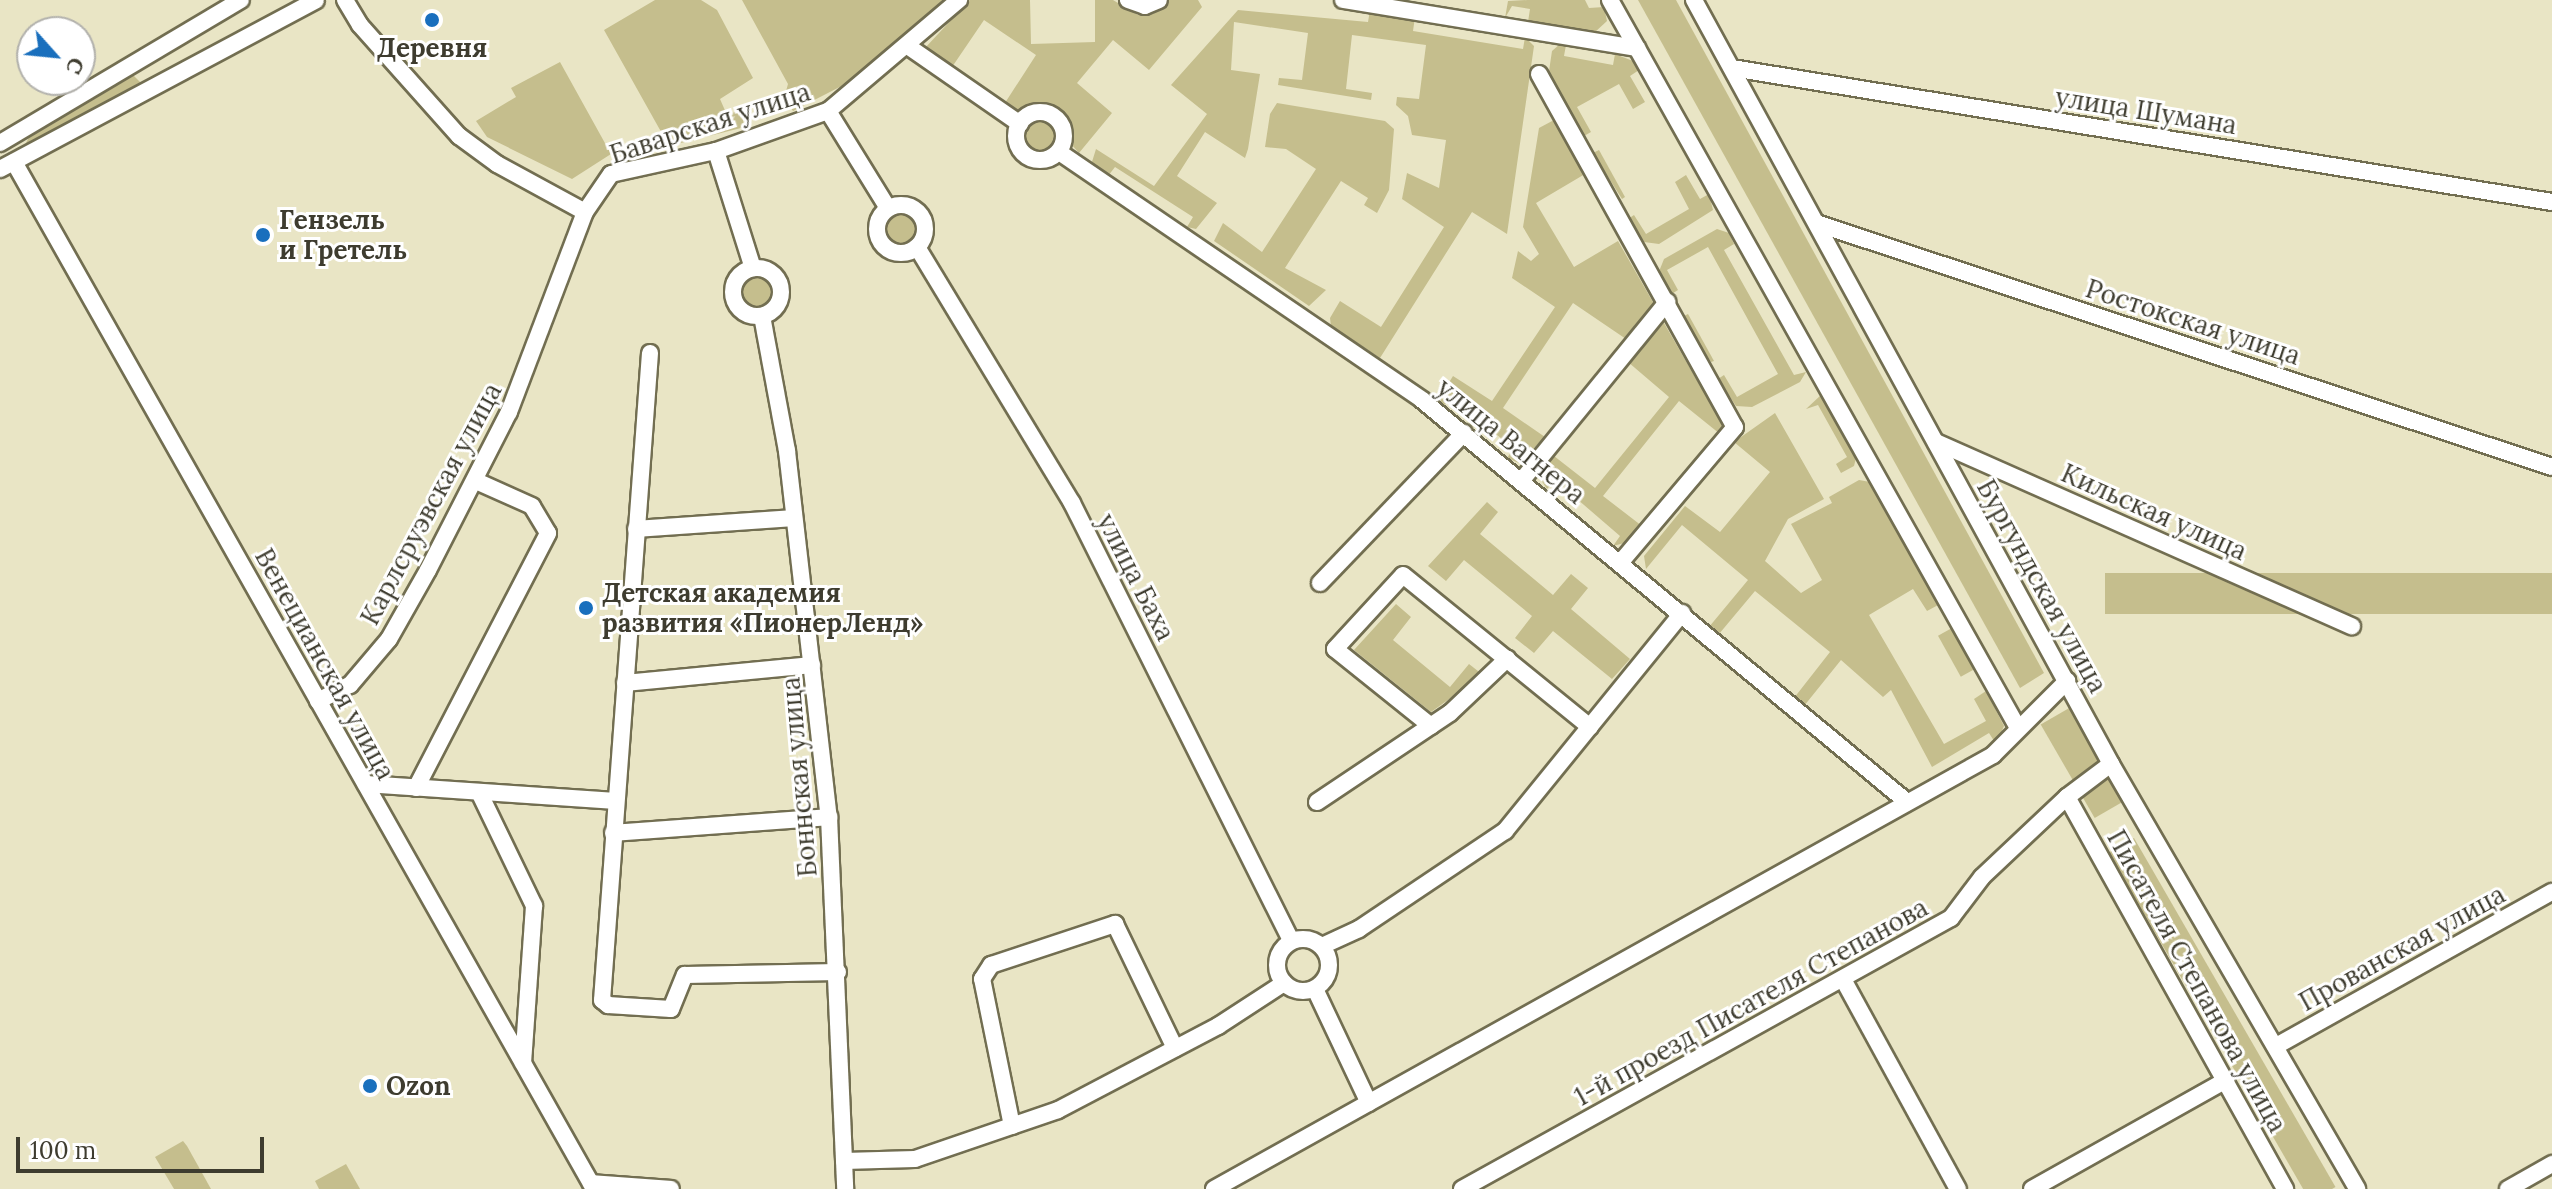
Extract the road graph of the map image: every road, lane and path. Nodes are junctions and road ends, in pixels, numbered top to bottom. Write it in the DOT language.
graph roads {
  1 [pos="241,0"];
  2 [pos="316,0"];
  3 [pos="345,0"];
  4 [pos="959,0"];
  5 [pos="1128,0"];
  6 [pos="1159,0"];
  7 [pos="1343,0"];
  8 [pos="1610,0"];
  9 [pos="1694,0"];
  10 [pos="909,47"];
  11 [pos="1637,48"];
  12 [pos="1732,68"];
  13 [pos="1539,74"];
  14 [pos="828,111"];
  15 [pos="1020,124"];
  16 [pos="0,143"];
  17 [pos="716,151"];
  18 [pos="1059,152"];
  19 [pos="7,166"];
  20 [pos="2552,202"];
  21 [pos="888,208"];
  22 [pos="585,212"];
  23 [pos="1819,224"];
  24 [pos="917,247"];
  25 [pos="753,268"];
  26 [pos="1667,302"];
  27 [pos="762,316"];
  28 [pos="650,353"];
  29 [pos="1464,433"];
  30 [pos="1936,442"];
  31 [pos="2552,467"];
  32 [pos="1522,480"];
  33 [pos="476,481"];
  34 [pos="794,518"];
  35 [pos="636,529"];
  36 [pos="1621,562"];
  37 [pos="1320,583"];
  38 [pos="1682,613"];
  39 [pos="2352,626"];
  40 [pos="1507,659"];
  41 [pos="812,665"];
  42 [pos="2067,681"];
  43 [pos="625,683"];
  44 [pos="318,701"];
  45 [pos="1431,726"];
  46 [pos="1590,727"];
  47 [pos="2018,728"];
  48 [pos="2111,764"];
  49 [pos="366,784"];
  50 [pos="416,788"];
  51 [pos="479,792"];
  52 [pos="2067,797"];
  53 [pos="615,801"];
  54 [pos="1317,802"];
  55 [pos="1907,802"];
  56 [pos="829,817"];
  57 [pos="613,833"];
  58 [pos="2552,892"];
  59 [pos="1291,941"];
  60 [pos="1322,946"];
  61 [pos="838,972"];
  62 [pos="1844,981"];
  63 [pos="1284,983"];
  64 [pos="1315,989"];
  65 [pos="2276,1046"];
  66 [pos="1175,1048"];
  67 [pos="523,1063"];
  68 [pos="2226,1080"];
  69 [pos="1369,1103"];
  70 [pos="1012,1126"];
  71 [pos="844,1161"];
  72 [pos="2552,1164"];
  73 [pos="592,1186"];
  74 [pos="671,1189"];
  75 [pos="845,1189"];
  76 [pos="1214,1189"];
  77 [pos="1462,1189"];
  78 [pos="1958,1189"];
  79 [pos="2032,1189"];
  80 [pos="2285,1189"];
  81 [pos="2357,1189"];
  82 [pos="2508,1189"];
  1 -- 16 [label="street"];
  2 -- 19 [label="street"];
  3 -- 22 [label="street"];
  4 -- 10 [label="street, Баварская улица"];
  5 -- 6 [label="street"];
  7 -- 11 [label="street"];
  8 -- 11 [label="street"];
  9 -- 12 [label="street, Бургундская улица"];
  10 -- 14 [label="street, Баварская улица"];
  10 -- 15 [label="street"];
  11 -- 47 [label="street"];
  12 -- 20 [label="street, улица Шумана"];
  12 -- 23 [label="street, Бургундская улица"];
  13 -- 26 [label="street"];
  14 -- 17 [label="street, Баварская улица"];
  14 -- 21 [label="street"];
  15 -- 18 [label="street"];
  15 -- 18 [label="street"];
  17 -- 22 [label="street, Баварская улица"];
  17 -- 25 [label="street"];
  18 -- 29 [label="street, улица Вагнера"];
  19 -- 44 [label="street, Венецианская улица"];
  21 -- 24 [label="street"];
  21 -- 24 [label="street"];
  22 -- 33 [label="street, Карлсруэвская улица"];
  23 -- 30 [label="street, Бургундская улица"];
  23 -- 31 [label="street, Ростокская улица"];
  24 -- 59 [label="street, улица Баха"];
  25 -- 27 [label="street"];
  25 -- 27 [label="street"];
  26 -- 32 [label="street"];
  26 -- 36 [label="street"];
  27 -- 34 [label="street, Боннская улица"];
  28 -- 35 [label="street"];
  29 -- 32 [label="street, улица Вагнера"];
  29 -- 37 [label="street"];
  30 -- 39 [label="street, Кильская улица"];
  30 -- 42 [label="street, Бургундская улица"];
  32 -- 36 [label="street, улица Вагнера"];
  33 -- 44 [label="street, Карлсруэвская улица"];
  33 -- 50 [label="street"];
  34 -- 35 [label="street"];
  34 -- 41 [label="street, Боннская улица"];
  35 -- 43 [label="street"];
  36 -- 38 [label="street, улица Вагнера"];
  38 -- 46 [label="street"];
  38 -- 55 [label="street, улица Вагнера"];
  40 -- 45 [label="street"];
  40 -- 45 [label="street"];
  40 -- 46 [label="street"];
  41 -- 43 [label="street"];
  41 -- 56 [label="street, Боннская улица"];
  42 -- 47 [label="street"];
  42 -- 48 [label="street, Бургундская улица"];
  43 -- 53 [label="street"];
  44 -- 49 [label="street, Венецианская улица"];
  45 -- 54 [label="street"];
  46 -- 60 [label="street"];
  47 -- 55 [label="street"];
  48 -- 52 [label="street, 1-й проезд Писателя Степанова"];
  48 -- 65 [label="street, Бургундская улица"];
  49 -- 50 [label="street"];
  49 -- 67 [label="street, Венецианская улица"];
  50 -- 51 [label="street"];
  51 -- 53 [label="street"];
  51 -- 67 [label="street"];
  52 -- 62 [label="street, 1-й проезд Писателя Степанова"];
  52 -- 68 [label="street, Писателя Степанова улица"];
  53 -- 57 [label="street"];
  55 -- 69 [label="street"];
  56 -- 57 [label="street"];
  56 -- 61 [label="street, Боннская улица"];
  57 -- 61 [label="street"];
  58 -- 65 [label="street, Прованская улица"];
  59 -- 60 [label="street"];
  59 -- 63 [label="street"];
  60 -- 64 [label="street"];
  61 -- 71 [label="street, Боннская улица"];
  62 -- 77 [label="street, 1-й проезд Писателя Степанова"];
  62 -- 78 [label="street"];
  63 -- 64 [label="street"];
  63 -- 66 [label="street"];
  64 -- 69 [label="street"];
  65 -- 81 [label="street, Бургундская улица"];
  66 -- 70 [label="street"];
  66 -- 70 [label="street"];
  67 -- 73 [label="street, Венецианская улица"];
  68 -- 79 [label="street"];
  68 -- 80 [label="street, Писателя Степанова улица"];
  69 -- 76 [label="street"];
  70 -- 71 [label="street"];
  71 -- 75 [label="street, Боннская улица"];
  72 -- 82 [label="street"];
  73 -- 74 [label="street"];
}
